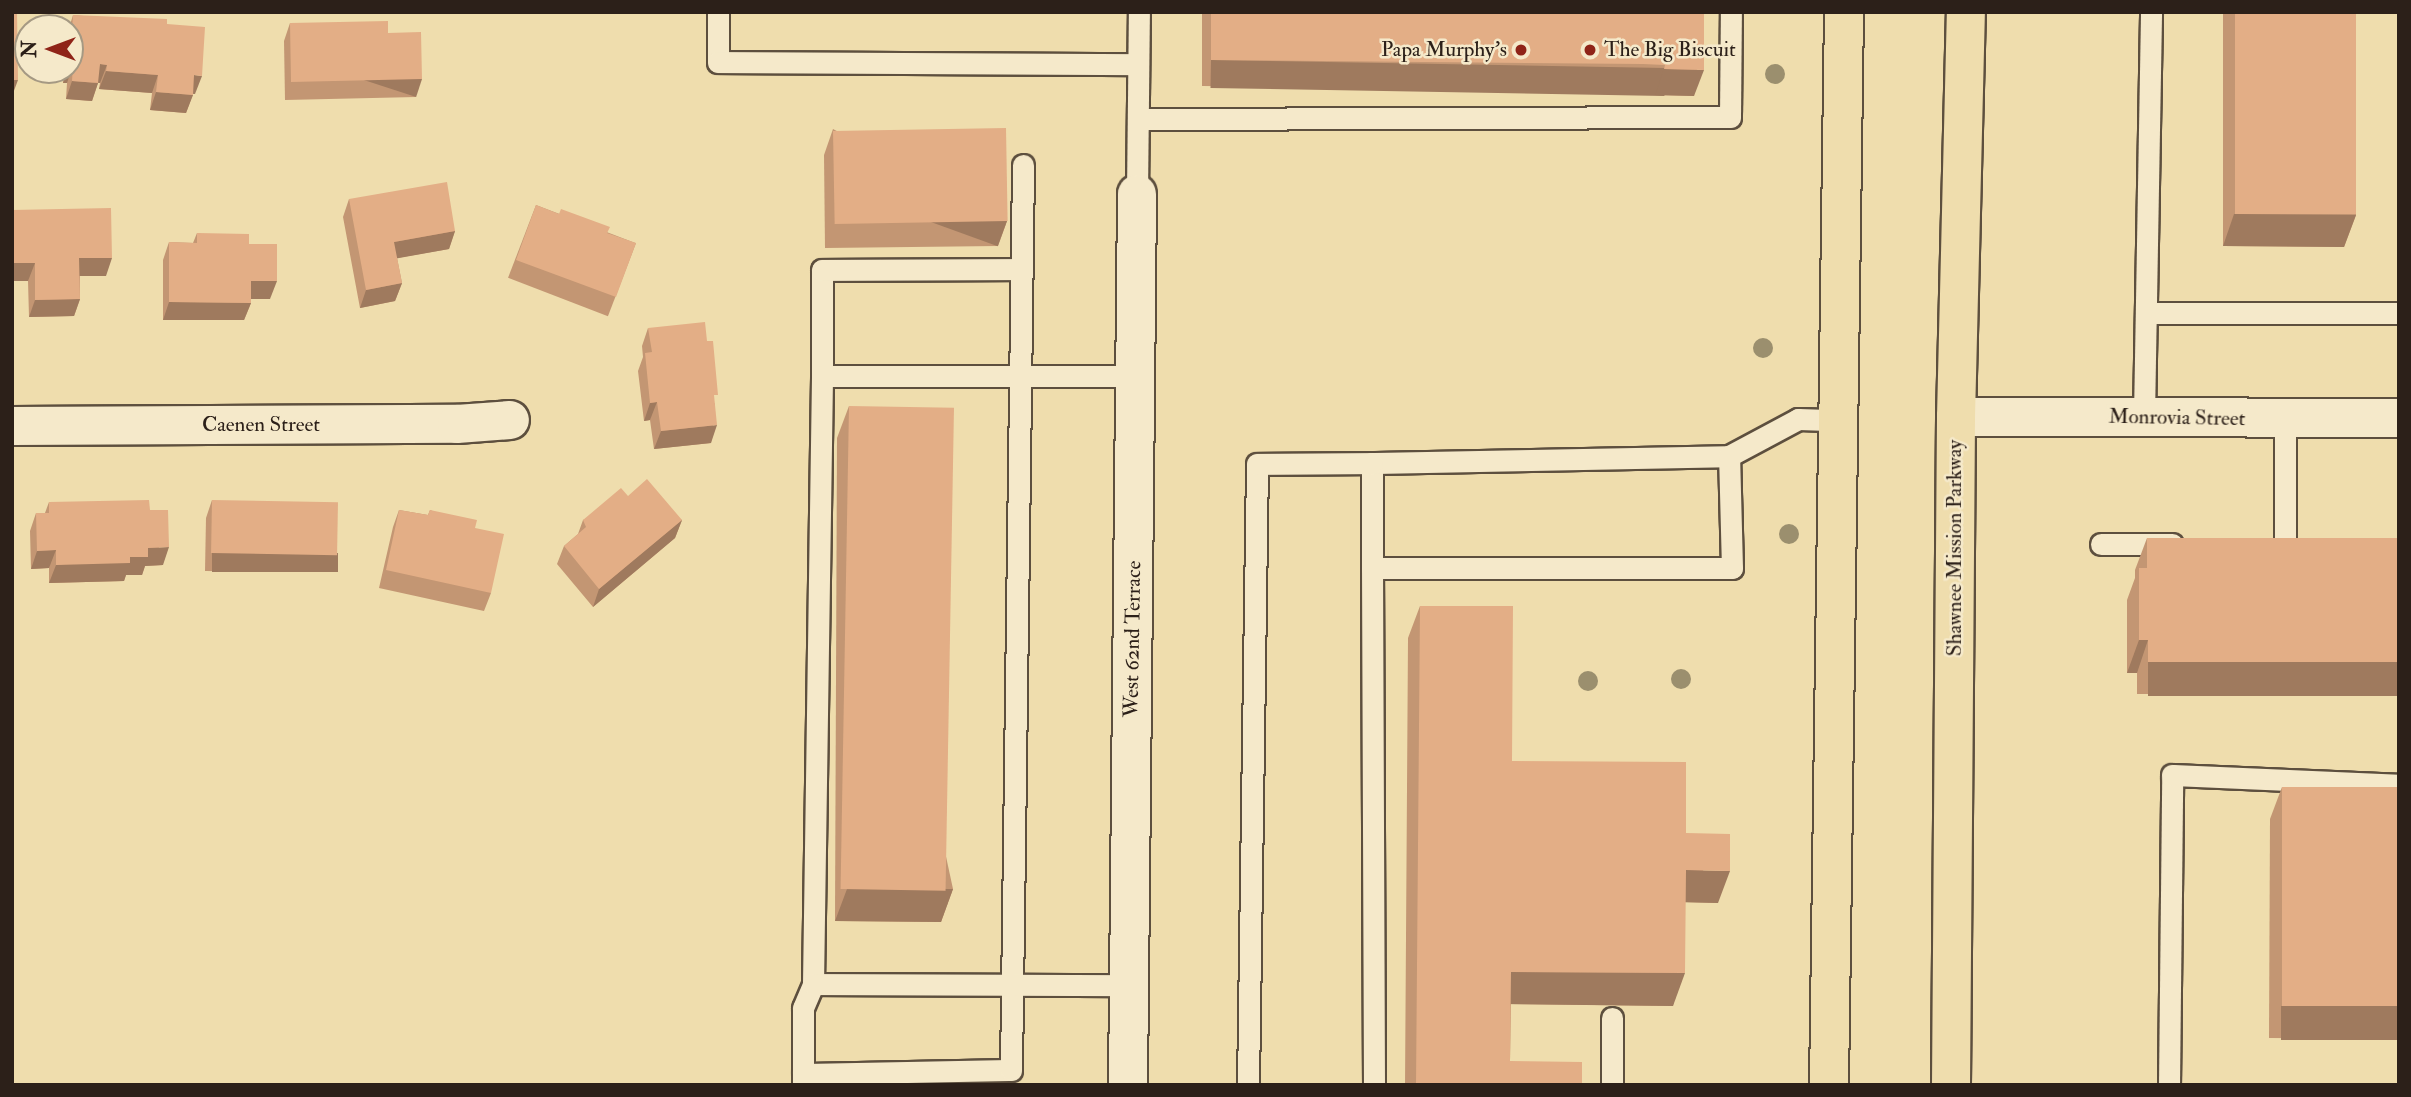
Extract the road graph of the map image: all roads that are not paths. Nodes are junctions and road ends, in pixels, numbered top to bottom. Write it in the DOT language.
graph roads {
  1 [pos="718,12"];
  2 [pos="1139,12"];
  3 [pos="1731,12"];
  4 [pos="1844,12"];
  5 [pos="1965,12"];
  6 [pos="2151,12"];
  7 [pos="1138,64"];
  8 [pos="1138,119"];
  9 [pos="1023,165"];
  10 [pos="1137,194"];
  11 [pos="1021,269"];
  12 [pos="2146,313"];
  13 [pos="2399,313"];
  14 [pos="822,376"];
  15 [pos="1135,376"];
  16 [pos="1020,377"];
  17 [pos="2144,416"];
  18 [pos="1956,417"];
  19 [pos="2399,418"];
  20 [pos="510,420"];
  21 [pos="1836,420"];
  22 [pos="2284,420"];
  23 [pos="12,426"];
  24 [pos="1729,456"];
  25 [pos="1372,463"];
  26 [pos="2193,543"];
  27 [pos="2258,543"];
  28 [pos="2284,543"];
  29 [pos="2310,543"];
  30 [pos="2101,544"];
  31 [pos="1372,568"];
  32 [pos="2399,785"];
  33 [pos="813,984"];
  34 [pos="1010,985"];
  35 [pos="1129,985"];
  36 [pos="1612,1018"];
  37 [pos="803,1079"];
  38 [pos="1128,1085"];
  39 [pos="1248,1085"];
  40 [pos="1374,1085"];
  41 [pos="1612,1085"];
  42 [pos="1829,1085"];
  43 [pos="1951,1085"];
  44 [pos="2169,1085"];
  1 -- 7 [label="lane"];
  2 -- 7 [label="lane"];
  3 -- 8 [label="lane"];
  4 -- 21 [label="highway"];
  5 -- 18 [label="highway, Shawnee Mission Parkway"];
  6 -- 12 [label="lane"];
  7 -- 8 [label="lane"];
  8 -- 10 [label="lane"];
  9 -- 11 [label="lane"];
  10 -- 15 [label="street, West 62nd Terrace"];
  11 -- 14 [label="lane"];
  11 -- 16 [label="lane"];
  12 -- 13 [label="lane"];
  12 -- 17 [label="lane"];
  14 -- 16 [label="lane"];
  14 -- 33 [label="lane"];
  15 -- 16 [label="lane"];
  15 -- 35 [label="street, West 62nd Terrace"];
  16 -- 34 [label="lane"];
  17 -- 18 [label="street, Monrovia Street"];
  17 -- 22 [label="street, Monrovia Street"];
  18 -- 43 [label="highway, Shawnee Mission Parkway"];
  19 -- 22 [label="street, Monrovia Street"];
  20 -- 23 [label="street, Caenen Street"];
  21 -- 24 [label="lane"];
  21 -- 42 [label="highway"];
  22 -- 28 [label="lane"];
  24 -- 25 [label="lane"];
  24 -- 31 [label="lane"];
  25 -- 31 [label="lane"];
  25 -- 39 [label="lane"];
  26 -- 30 [label="lane"];
  27 -- 28 [label="lane"];
  28 -- 29 [label="lane"];
  31 -- 40 [label="lane"];
  32 -- 44 [label="lane"];
  33 -- 34 [label="lane"];
  33 -- 37 [label="lane"];
  34 -- 35 [label="lane"];
  34 -- 37 [label="lane"];
  35 -- 38 [label="street, West 62nd Terrace"];
  36 -- 41 [label="lane"];
}
